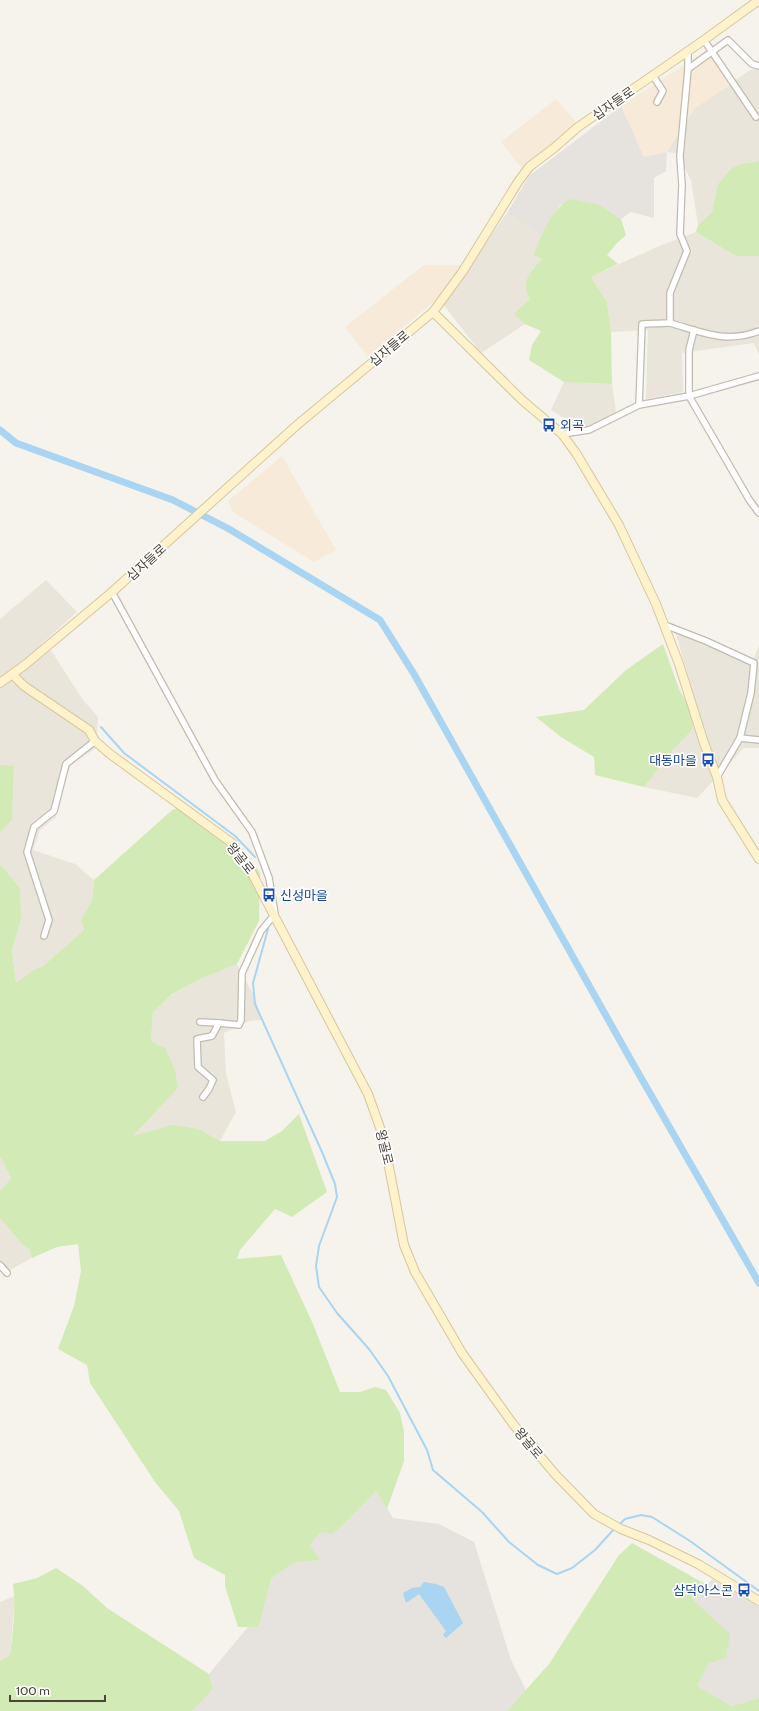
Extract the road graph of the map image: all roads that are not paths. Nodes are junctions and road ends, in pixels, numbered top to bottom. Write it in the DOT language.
graph roads {
  1 [pos="759,0"];
  2 [pos="704,40"];
  3 [pos="688,51"];
  4 [pos="712,52"];
  5 [pos="759,66"];
  6 [pos="688,69"];
  7 [pos="653,76"];
  8 [pos="657,102"];
  9 [pos="756,117"];
  10 [pos="433,312"];
  11 [pos="670,323"];
  12 [pos="694,330"];
  13 [pos="759,331"];
  14 [pos="759,376"];
  15 [pos="689,396"];
  16 [pos="638,406"];
  17 [pos="562,434"];
  18 [pos="759,513"];
  19 [pos="112,592"];
  20 [pos="665,625"];
  21 [pos="13,674"];
  22 [pos="0,683"];
  23 [pos="740,738"];
  24 [pos="759,740"];
  25 [pos="95,741"];
  26 [pos="717,777"];
  27 [pos="759,859"];
  28 [pos="275,914"];
  29 [pos="44,936"];
  30 [pos="200,1022"];
  31 [pos="219,1023"];
  32 [pos="203,1097"];
  33 [pos="0,1265"];
  34 [pos="7,1273"];
  35 [pos="759,1601"];
  1 -- 2 [label="street, 십자들로"];
  2 -- 3 [label="street, 십자들로"];
  2 -- 4 [label="street"];
  3 -- 6 [label="street"];
  3 -- 7 [label="street, 십자들로"];
  4 -- 5 [label="street"];
  4 -- 6 [label="street"];
  4 -- 9 [label="street"];
  6 -- 11 [label="street"];
  7 -- 8 [label="street"];
  7 -- 10 [label="street, 십자들로"];
  10 -- 17 [label="street"];
  10 -- 19 [label="street, 십자들로"];
  11 -- 12 [label="street"];
  11 -- 16 [label="street"];
  12 -- 13 [label="street"];
  12 -- 15 [label="street"];
  14 -- 15 [label="street"];
  15 -- 16 [label="street"];
  15 -- 18 [label="street"];
  16 -- 17 [label="street"];
  17 -- 20 [label="street"];
  19 -- 21 [label="street, 십자들로"];
  19 -- 28 [label="street"];
  20 -- 23 [label="street"];
  20 -- 26 [label="street"];
  21 -- 22 [label="street, 십자들로"];
  21 -- 25 [label="street, 왕골로"];
  23 -- 24 [label="street"];
  23 -- 26 [label="street"];
  25 -- 28 [label="street, 왕골로"];
  25 -- 29 [label="street"];
  26 -- 27 [label="street"];
  28 -- 31 [label="street"];
  28 -- 35 [label="street, 왕골로"];
  30 -- 31 [label="street"];
  31 -- 32 [label="street"];
  33 -- 34 [label="street"];
}
